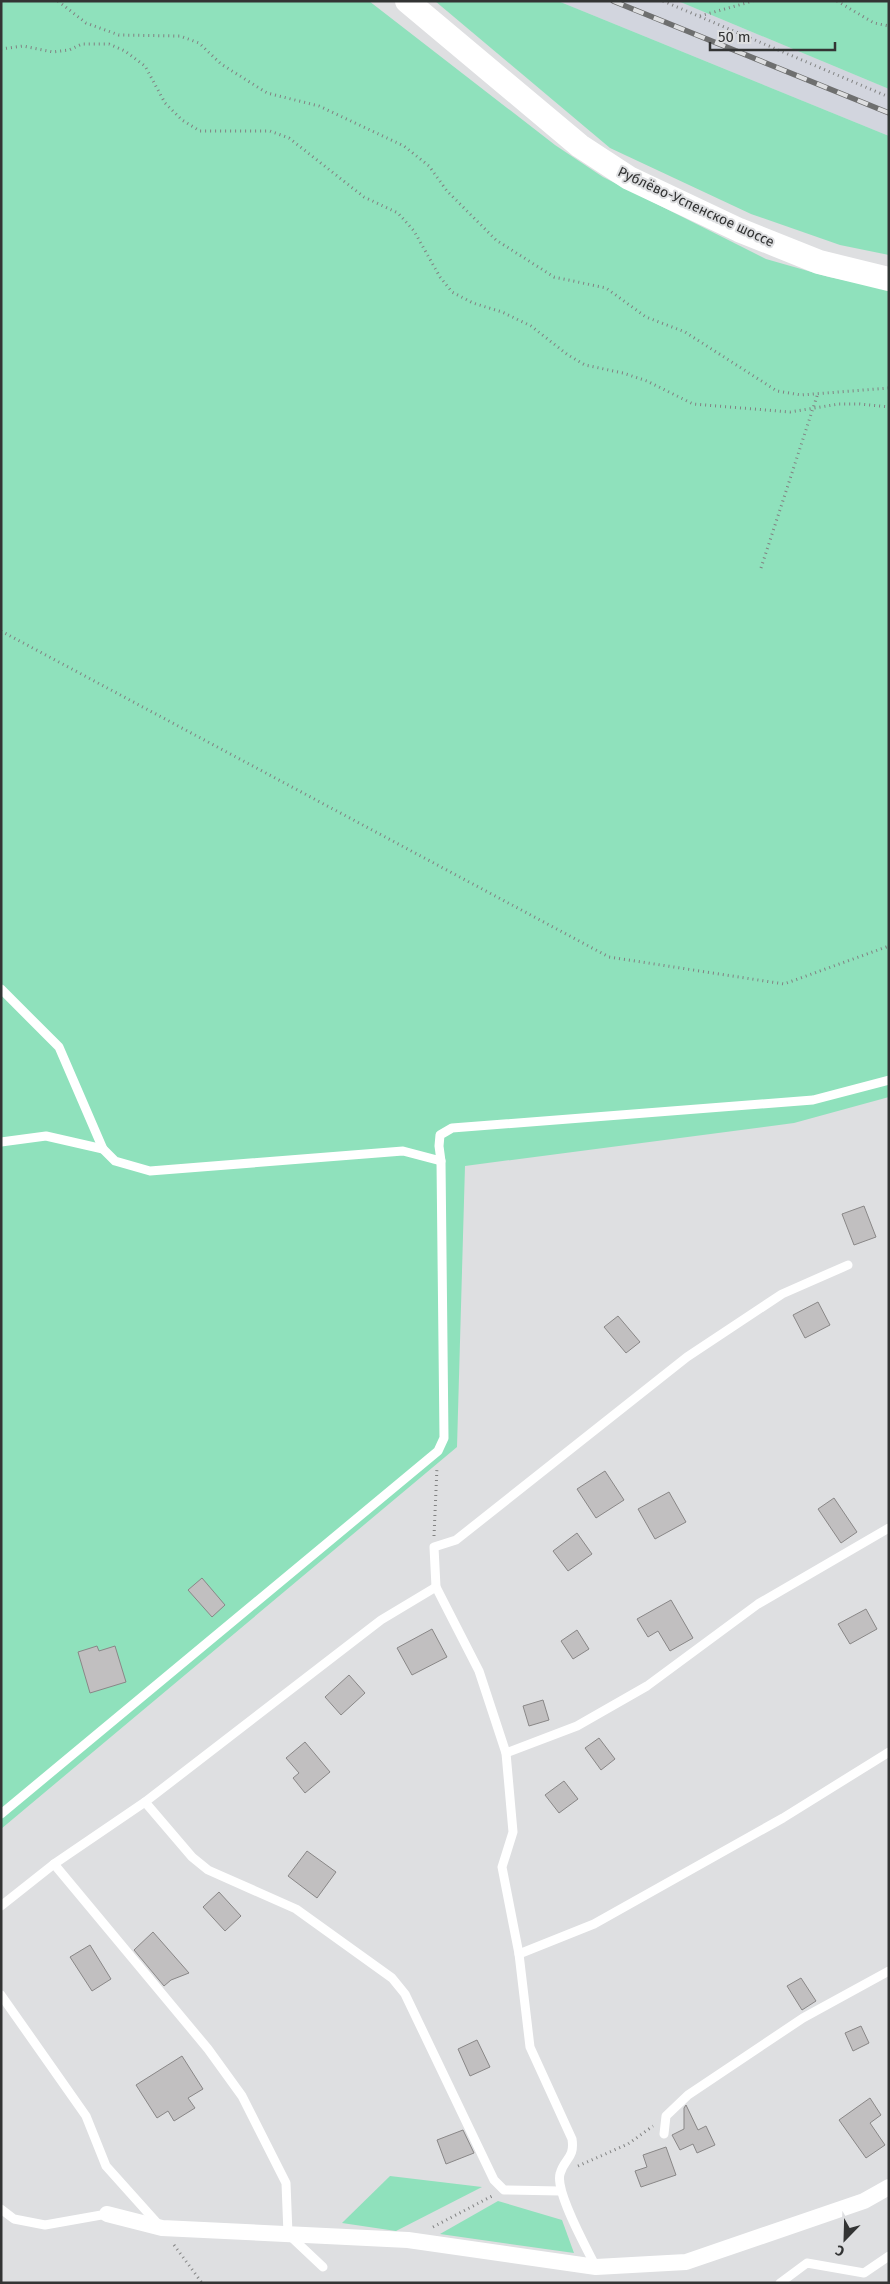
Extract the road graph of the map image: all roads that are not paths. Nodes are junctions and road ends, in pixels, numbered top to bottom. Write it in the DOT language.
graph roads {
  1 [pos="407,1"];
  2 [pos="889,278"];
  3 [pos="1,989"];
  4 [pos="889,1080"];
  5 [pos="1,1142"];
  6 [pos="104,1150"];
  7 [pos="441,1161"];
  8 [pos="848,1265"];
  9 [pos="889,1528"];
  10 [pos="436,1587"];
  11 [pos="889,1752"];
  12 [pos="506,1753"];
  13 [pos="145,1802"];
  14 [pos="1,1814"];
  15 [pos="54,1864"];
  16 [pos="1,1906"];
  17 [pos="519,1954"];
  18 [pos="889,1971"];
  19 [pos="1,1995"];
  20 [pos="664,2134"];
  21 [pos="889,2187"];
  22 [pos="560,2191"];
  23 [pos="1,2209"];
  24 [pos="107,2214"];
  25 [pos="162,2228"];
  26 [pos="288,2234"];
  27 [pos="889,2256"];
  28 [pos="323,2267"];
  29 [pos="596,2267"];
  30 [pos="780,2283"];
  1 -- 2 [label="main road, Рублёво-Успенское шоссе"];
  3 -- 6 [label="lane"];
  4 -- 7 [label="lane"];
  5 -- 6 [label="lane"];
  6 -- 7 [label="lane"];
  7 -- 14 [label="lane"];
  8 -- 10 [label="lane"];
  9 -- 12 [label="lane"];
  10 -- 12 [label="lane"];
  10 -- 13 [label="lane"];
  11 -- 17 [label="lane"];
  12 -- 17 [label="lane"];
  13 -- 15 [label="lane"];
  13 -- 22 [label="lane"];
  15 -- 16 [label="lane"];
  15 -- 26 [label="lane"];
  17 -- 22 [label="lane"];
  18 -- 20 [label="lane"];
  19 -- 25 [label="lane"];
  21 -- 29 [label="street"];
  22 -- 29 [label="lane"];
  23 -- 24 [label="lane"];
  24 -- 25 [label="street"];
  25 -- 26 [label="street"];
  26 -- 28 [label="lane"];
  26 -- 29 [label="street"];
  27 -- 30 [label="lane"];
}
